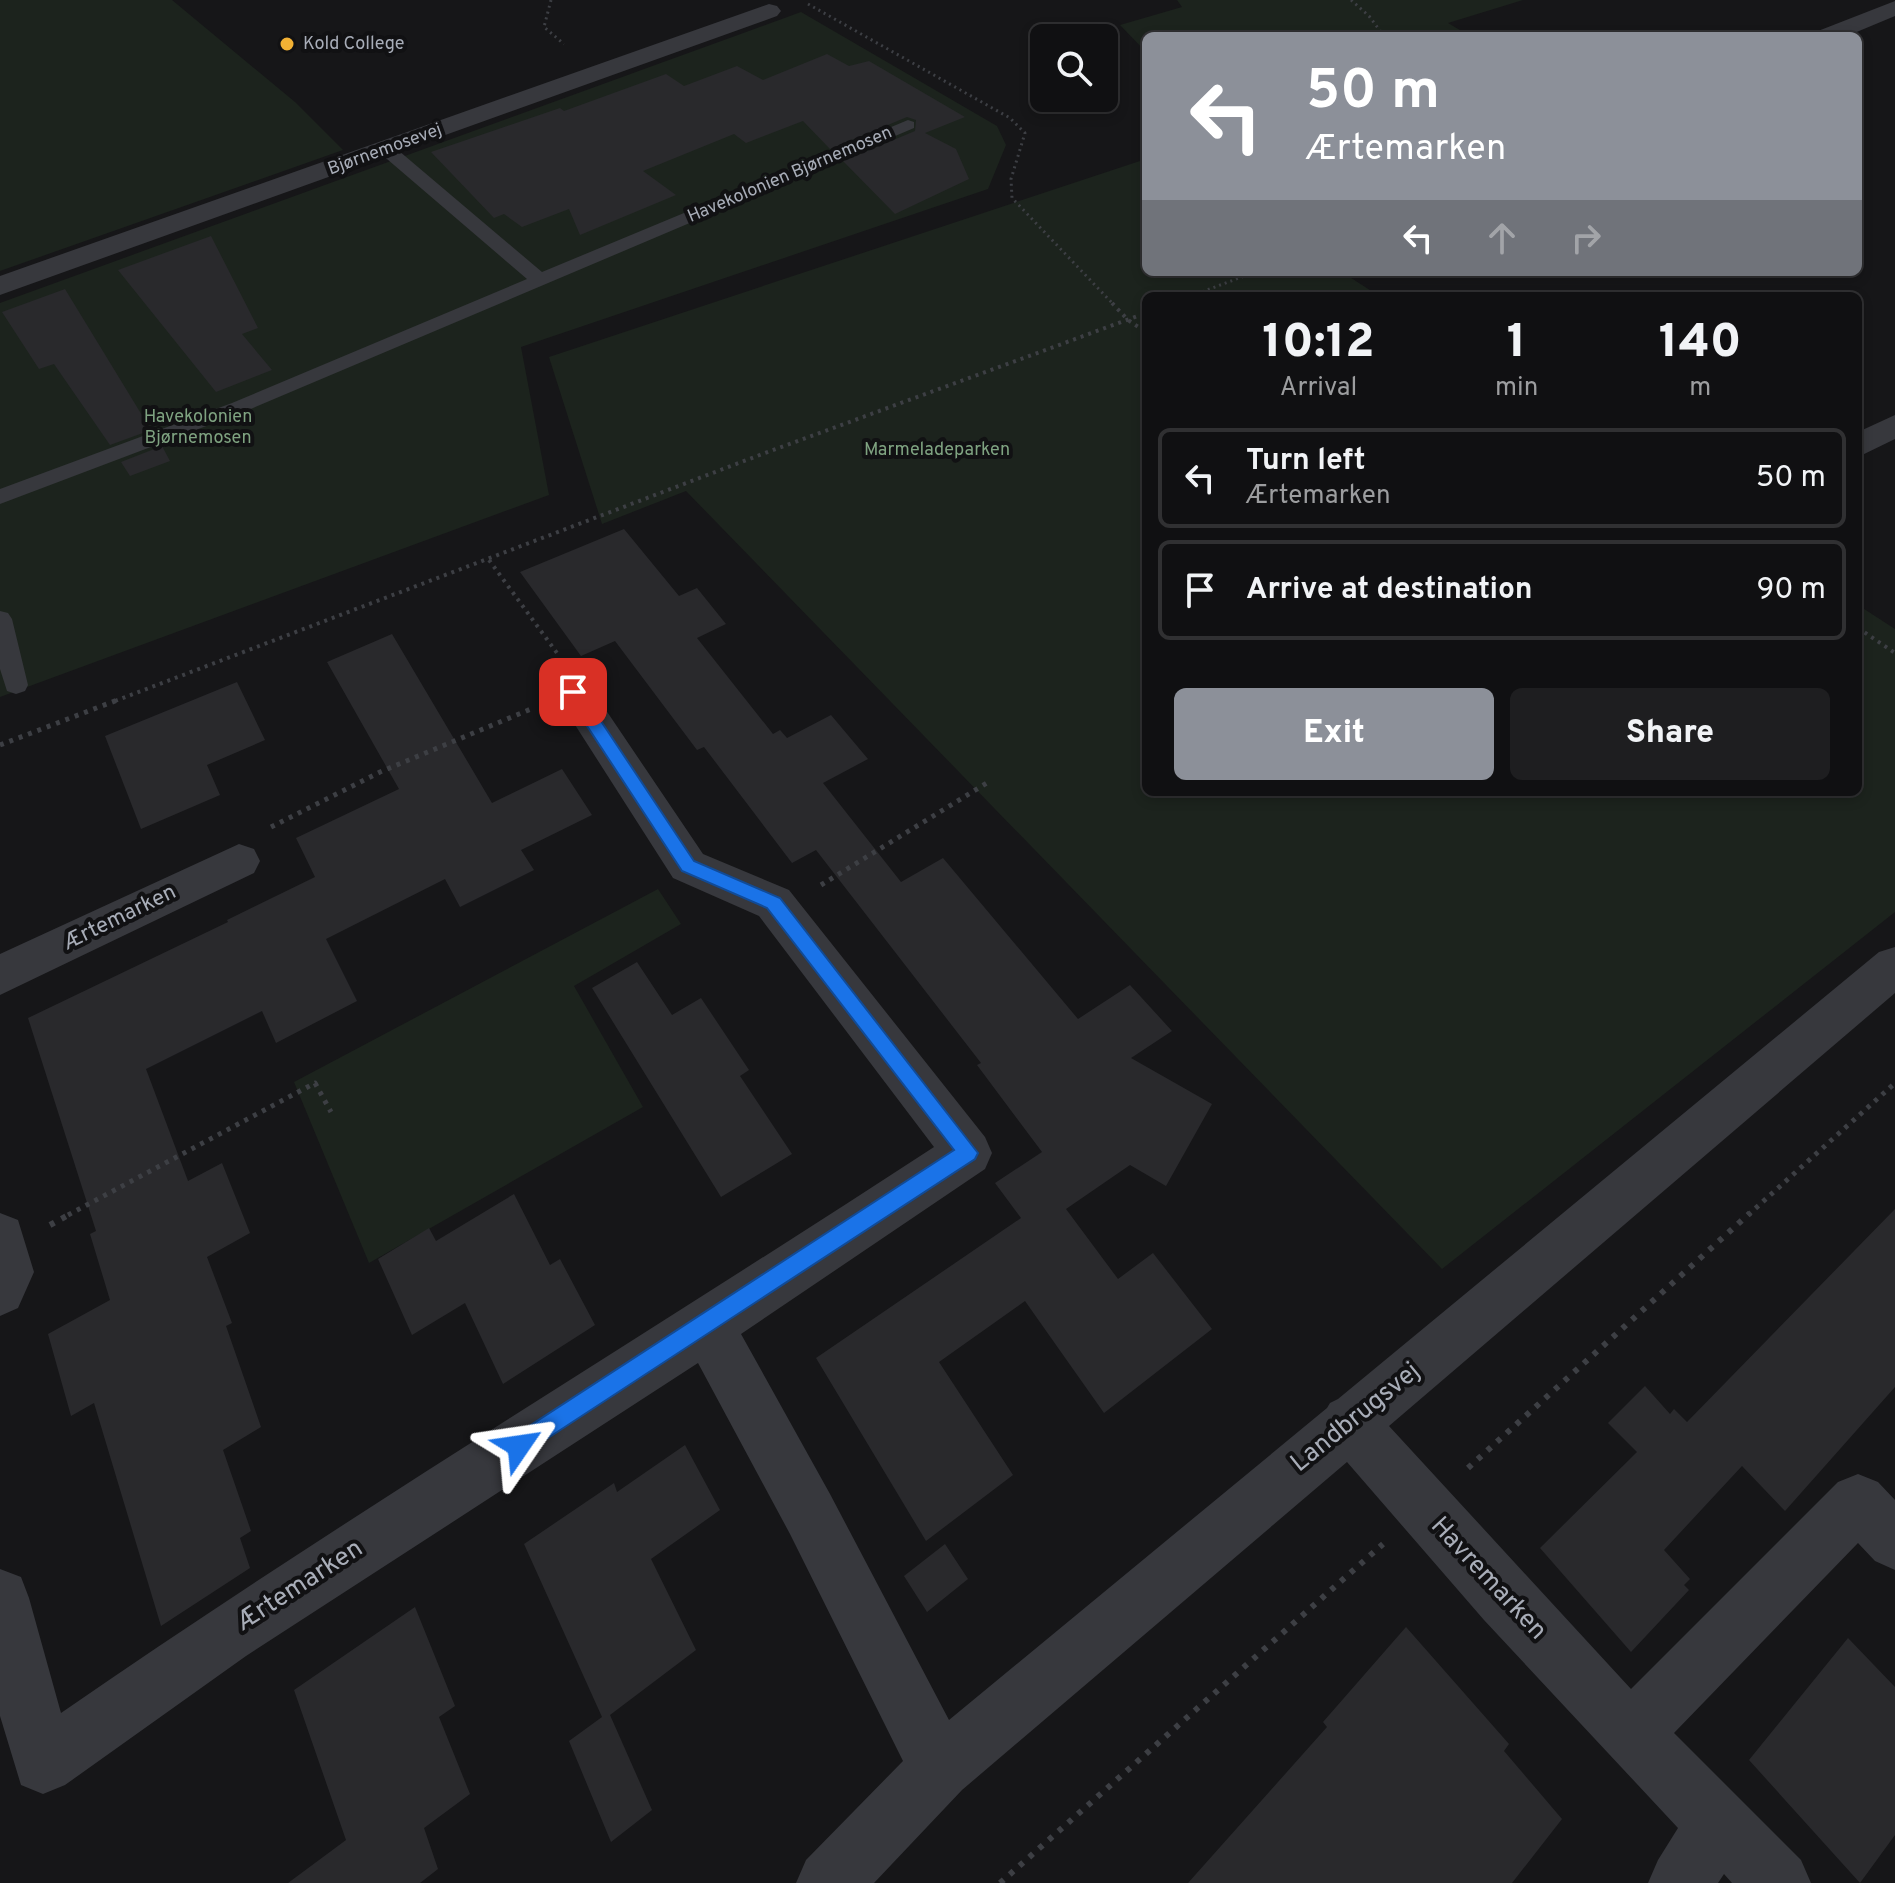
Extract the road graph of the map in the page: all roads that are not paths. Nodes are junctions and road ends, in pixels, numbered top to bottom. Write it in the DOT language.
graph roads {
  1 [pos="1895,8"];
  2 [pos="769,11"];
  3 [pos="1836,32"];
  4 [pos="908,125"];
  5 [pos="386,149"];
  6 [pos="540,280"];
  7 [pos="0,286"];
  8 [pos="1895,425"];
  9 [pos="1862,444"];
  10 [pos="0,497"];
  11 [pos="0,619"];
  12 [pos="16,685"];
  13 [pos="573,692"];
  14 [pos="239,861"];
  15 [pos="1895,966"];
  16 [pos="0,975"];
  17 [pos="707,1326"];
  18 [pos="1349,1422"];
  19 [pos="1895,1541"];
  20 [pos="0,1598"];
  21 [pos="1630,1734"];
  22 [pos="940,1768"];
  23 [pos="1718,1824"];
  24 [pos="829,1883"];
  25 [pos="1681,1883"];
  26 [pos="1778,1883"];
  1 -- 3 [label="street"];
  2 -- 5 [label="street, Bjørnemosevej"];
  4 -- 6 [label="lane, Havekolonien Bjørnemosen"];
  5 -- 6 [label="lane"];
  5 -- 7 [label="street, Bjørnemosevej"];
  6 -- 10 [label="lane, Havekolonien Bjørnemosen"];
  8 -- 9 [label="street"];
  11 -- 12 [label="lane"];
  13 -- 17 [label="street, Ærtemarken"];
  14 -- 16 [label="street, Ærtemarken"];
  15 -- 18 [label="street, Landbrugsvej"];
  17 -- 20 [label="street, Ærtemarken"];
  17 -- 22 [label="street"];
  18 -- 21 [label="street, Havremarken"];
  18 -- 22 [label="street, Landbrugsvej"];
  19 -- 21 [label="street"];
  21 -- 23 [label="street, Havremarken"];
  22 -- 24 [label="street, Landbrugsvej"];
  23 -- 25 [label="street"];
  23 -- 26 [label="street, Havremarken"];
}
